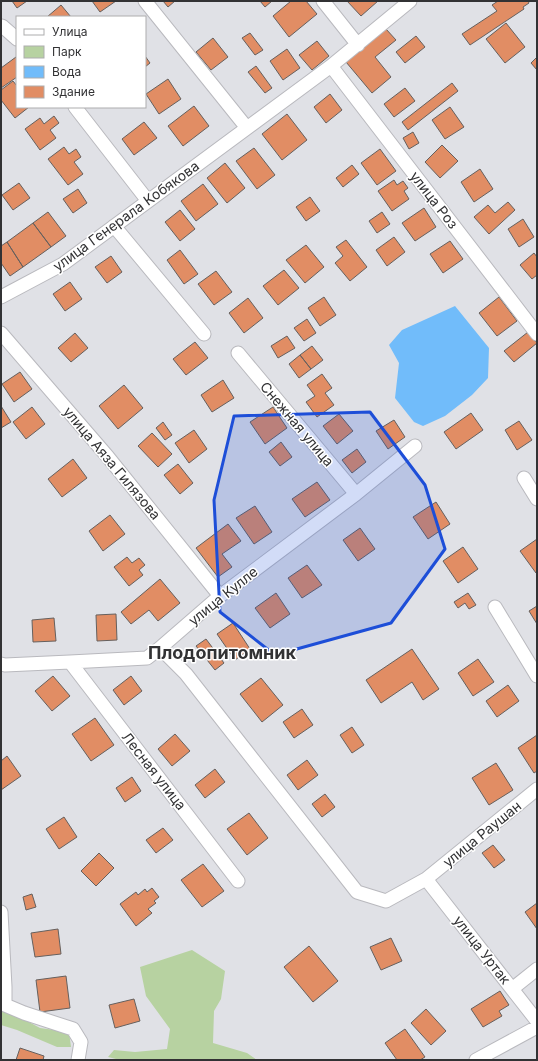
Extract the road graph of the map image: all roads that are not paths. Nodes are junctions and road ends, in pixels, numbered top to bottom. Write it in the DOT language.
graph roads {
  1 [pos="145,1"];
  2 [pos="323,1"];
  3 [pos="410,1"];
  4 [pos="2,26"];
  5 [pos="16,37"];
  6 [pos="358,45"];
  7 [pos="331,66"];
  8 [pos="76,108"];
  9 [pos="247,128"];
  10 [pos="148,201"];
  11 [pos="114,226"];
  12 [pos="1,297"];
  13 [pos="1,333"];
  14 [pos="204,334"];
  15 [pos="537,334"];
  16 [pos="238,353"];
  17 [pos="415,446"];
  18 [pos="524,478"];
  19 [pos="356,494"];
  20 [pos="537,499"];
  21 [pos="220,596"];
  22 [pos="495,607"];
  23 [pos="160,648"];
  24 [pos="70,662"];
  25 [pos="1,664"];
  26 [pos="537,676"];
  27 [pos="537,789"];
  28 [pos="426,879"];
  29 [pos="238,880"];
  30 [pos="1,912"];
  31 [pos="537,969"];
  32 [pos="512,989"];
  33 [pos="3,1005"];
  34 [pos="537,1021"];
  35 [pos="537,1026"];
  36 [pos="78,1060"];
  37 [pos="476,1060"];
  1 -- 9 [label="street"];
  2 -- 6 [label="street"];
  3 -- 6 [label="street, улица Генерала Кобякова"];
  4 -- 5 [label="street"];
  6 -- 7 [label="street, улица Генерала Кобякова"];
  7 -- 9 [label="street, улица Генерала Кобякова"];
  7 -- 15 [label="street, улица Роз"];
  8 -- 10 [label="street"];
  9 -- 10 [label="street, улица Генерала Кобякова"];
  10 -- 11 [label="street, улица Генерала Кобякова"];
  11 -- 12 [label="street, улица Генерала Кобякова"];
  11 -- 14 [label="street"];
  13 -- 21 [label="street, улица Аяза Гилязова"];
  16 -- 19 [label="street, Снежная улица"];
  17 -- 19 [label="street, улица Кулле"];
  18 -- 20 [label="street"];
  19 -- 21 [label="street, улица Кулле"];
  21 -- 23 [label="street, улица Кулле"];
  22 -- 26 [label="street"];
  23 -- 24 [label="street, улица Кулле"];
  23 -- 28 [label="street, улица Раушан"];
  24 -- 25 [label="street, улица Кулле"];
  24 -- 29 [label="street, Лесная улица"];
  27 -- 28 [label="street, улица Раушан"];
  28 -- 32 [label="street, улица Уртак"];
  30 -- 33 [label="street"];
  31 -- 32 [label="street"];
  32 -- 34 [label="street, улица Уртак"];
  33 -- 36 [label="street"];
  35 -- 37 [label="street"];
}
